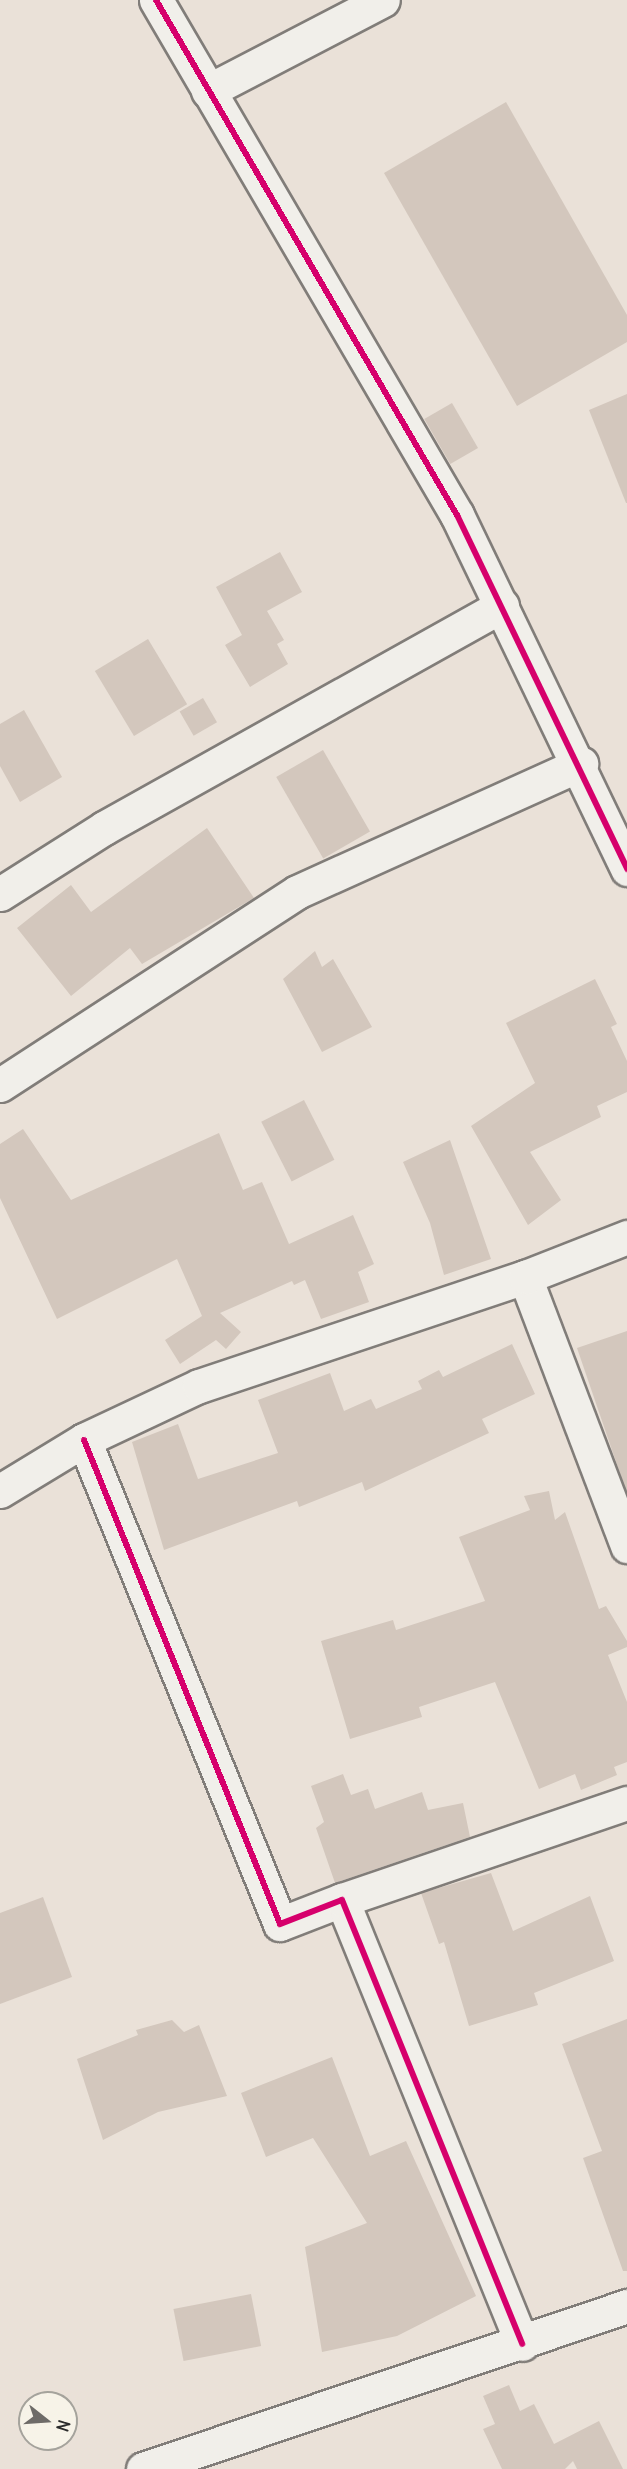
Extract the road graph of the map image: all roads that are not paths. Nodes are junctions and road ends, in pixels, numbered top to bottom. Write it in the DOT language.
graph roads {
  1 [pos="156,0"];
  2 [pos="383,0"];
  3 [pos="208,91"];
  4 [pos="502,606"];
  5 [pos="581,764"];
  6 [pos="627,869"];
  7 [pos="0,894"];
  8 [pos="0,1085"];
  9 [pos="627,1237"];
  10 [pos="525,1277"];
  11 [pos="84,1440"];
  12 [pos="0,1491"];
  13 [pos="627,1546"];
  14 [pos="627,1803"];
  15 [pos="342,1900"];
  16 [pos="627,2306"];
  17 [pos="522,2344"];
  18 [pos="143,2469"];
  1 -- 3 [label="street"];
  2 -- 3 [label="street"];
  3 -- 4 [label="street"];
  4 -- 5 [label="street"];
  4 -- 7 [label="street"];
  5 -- 6 [label="street"];
  5 -- 8 [label="street"];
  9 -- 10 [label="street"];
  10 -- 11 [label="street"];
  10 -- 13 [label="street"];
  11 -- 12 [label="street"];
  11 -- 15 [label="street"];
  14 -- 15 [label="street"];
  15 -- 17 [label="street"];
  16 -- 17 [label="street"];
  17 -- 18 [label="street"];
}
